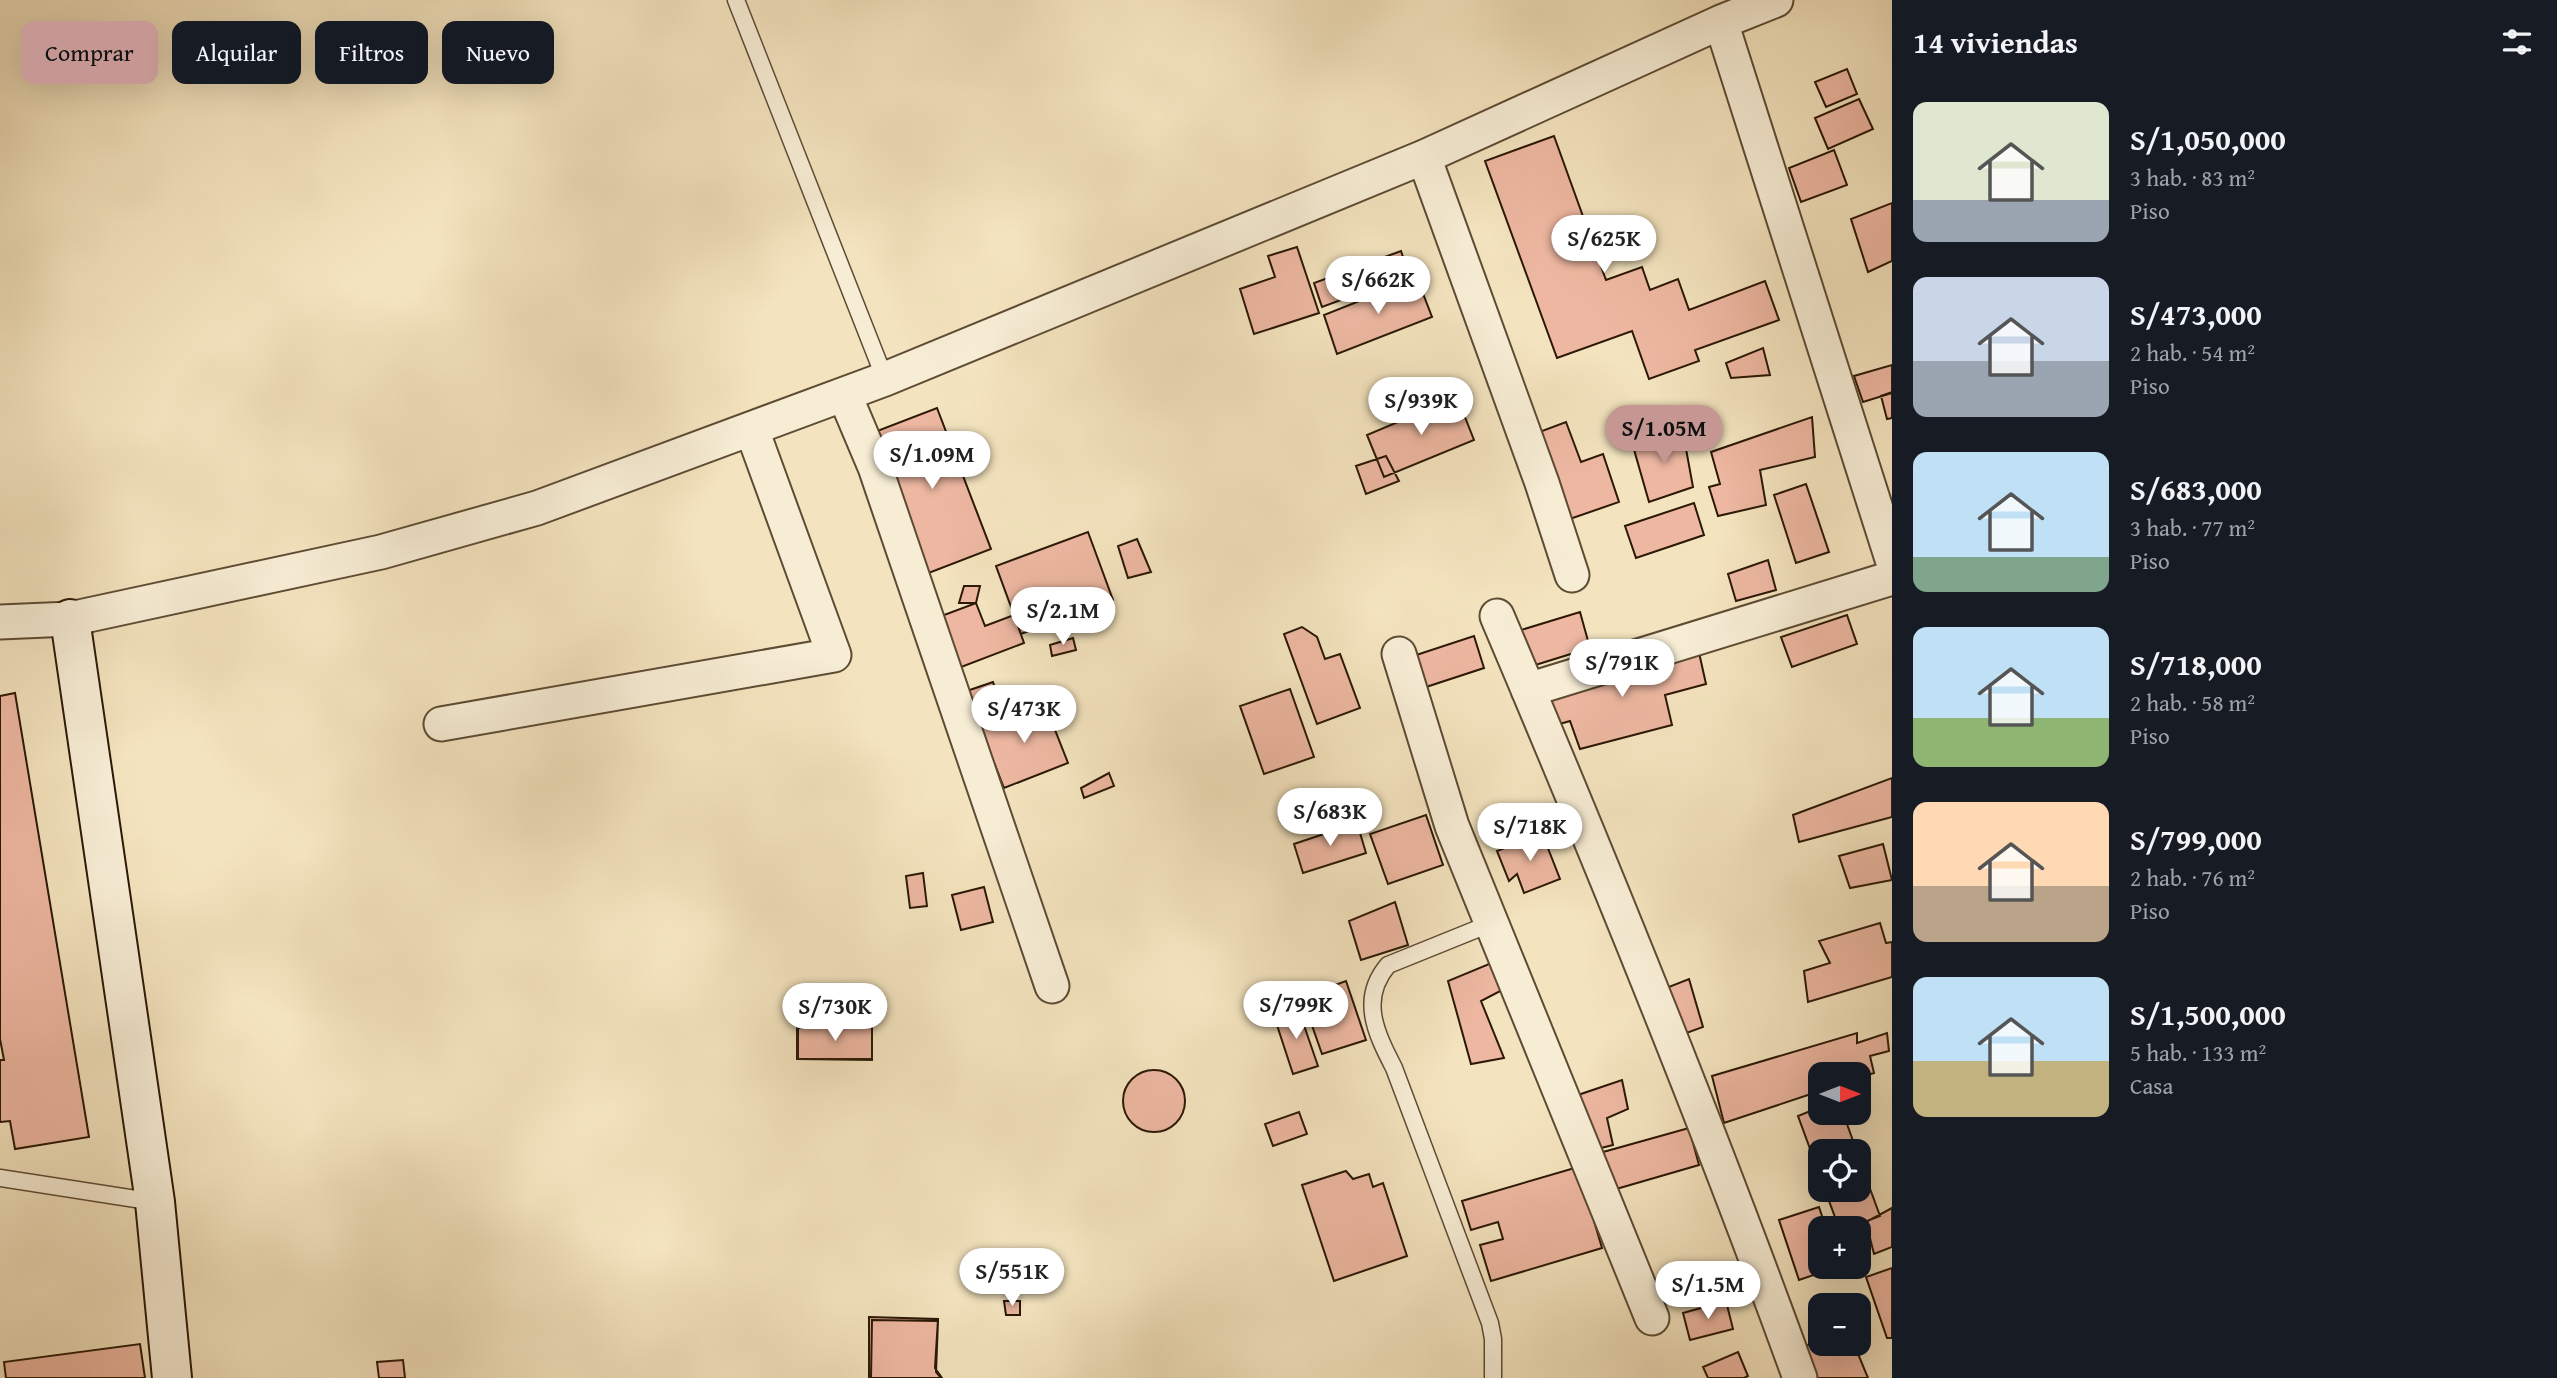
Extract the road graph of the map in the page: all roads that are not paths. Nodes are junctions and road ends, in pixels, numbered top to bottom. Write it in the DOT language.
graph roads {
  1 [pos="736,0"];
  2 [pos="1776,0"];
  3 [pos="1721,22"];
  4 [pos="1424,157"];
  5 [pos="885,379"];
  6 [pos="845,396"];
  7 [pos="752,430"];
  8 [pos="1892,559"];
  9 [pos="1572,575"];
  10 [pos="1892,578"];
  11 [pos="1497,617"];
  12 [pos="71,619"];
  13 [pos="0,622"];
  14 [pos="1399,654"];
  15 [pos="1528,690"];
  16 [pos="441,724"];
  17 [pos="1492,923"];
  18 [pos="1052,986"];
  19 [pos="0,1178"];
  20 [pos="155,1202"];
  21 [pos="1652,1318"];
  22 [pos="172,1378"];
  23 [pos="1493,1378"];
  24 [pos="1800,1378"];
  1 -- 5 [label="lane"];
  2 -- 3 [label="street"];
  3 -- 4 [label="street"];
  3 -- 8 [label="street"];
  4 -- 5 [label="street"];
  4 -- 9 [label="street"];
  5 -- 6 [label="street"];
  6 -- 7 [label="street"];
  6 -- 18 [label="street"];
  7 -- 12 [label="street"];
  7 -- 16 [label="street"];
  10 -- 15 [label="street"];
  11 -- 15 [label="street"];
  12 -- 13 [label="street"];
  12 -- 20 [label="street"];
  14 -- 17 [label="street"];
  15 -- 24 [label="street"];
  17 -- 21 [label="street"];
  17 -- 23 [label="lane"];
  19 -- 20 [label="lane"];
  20 -- 22 [label="street"];
}
